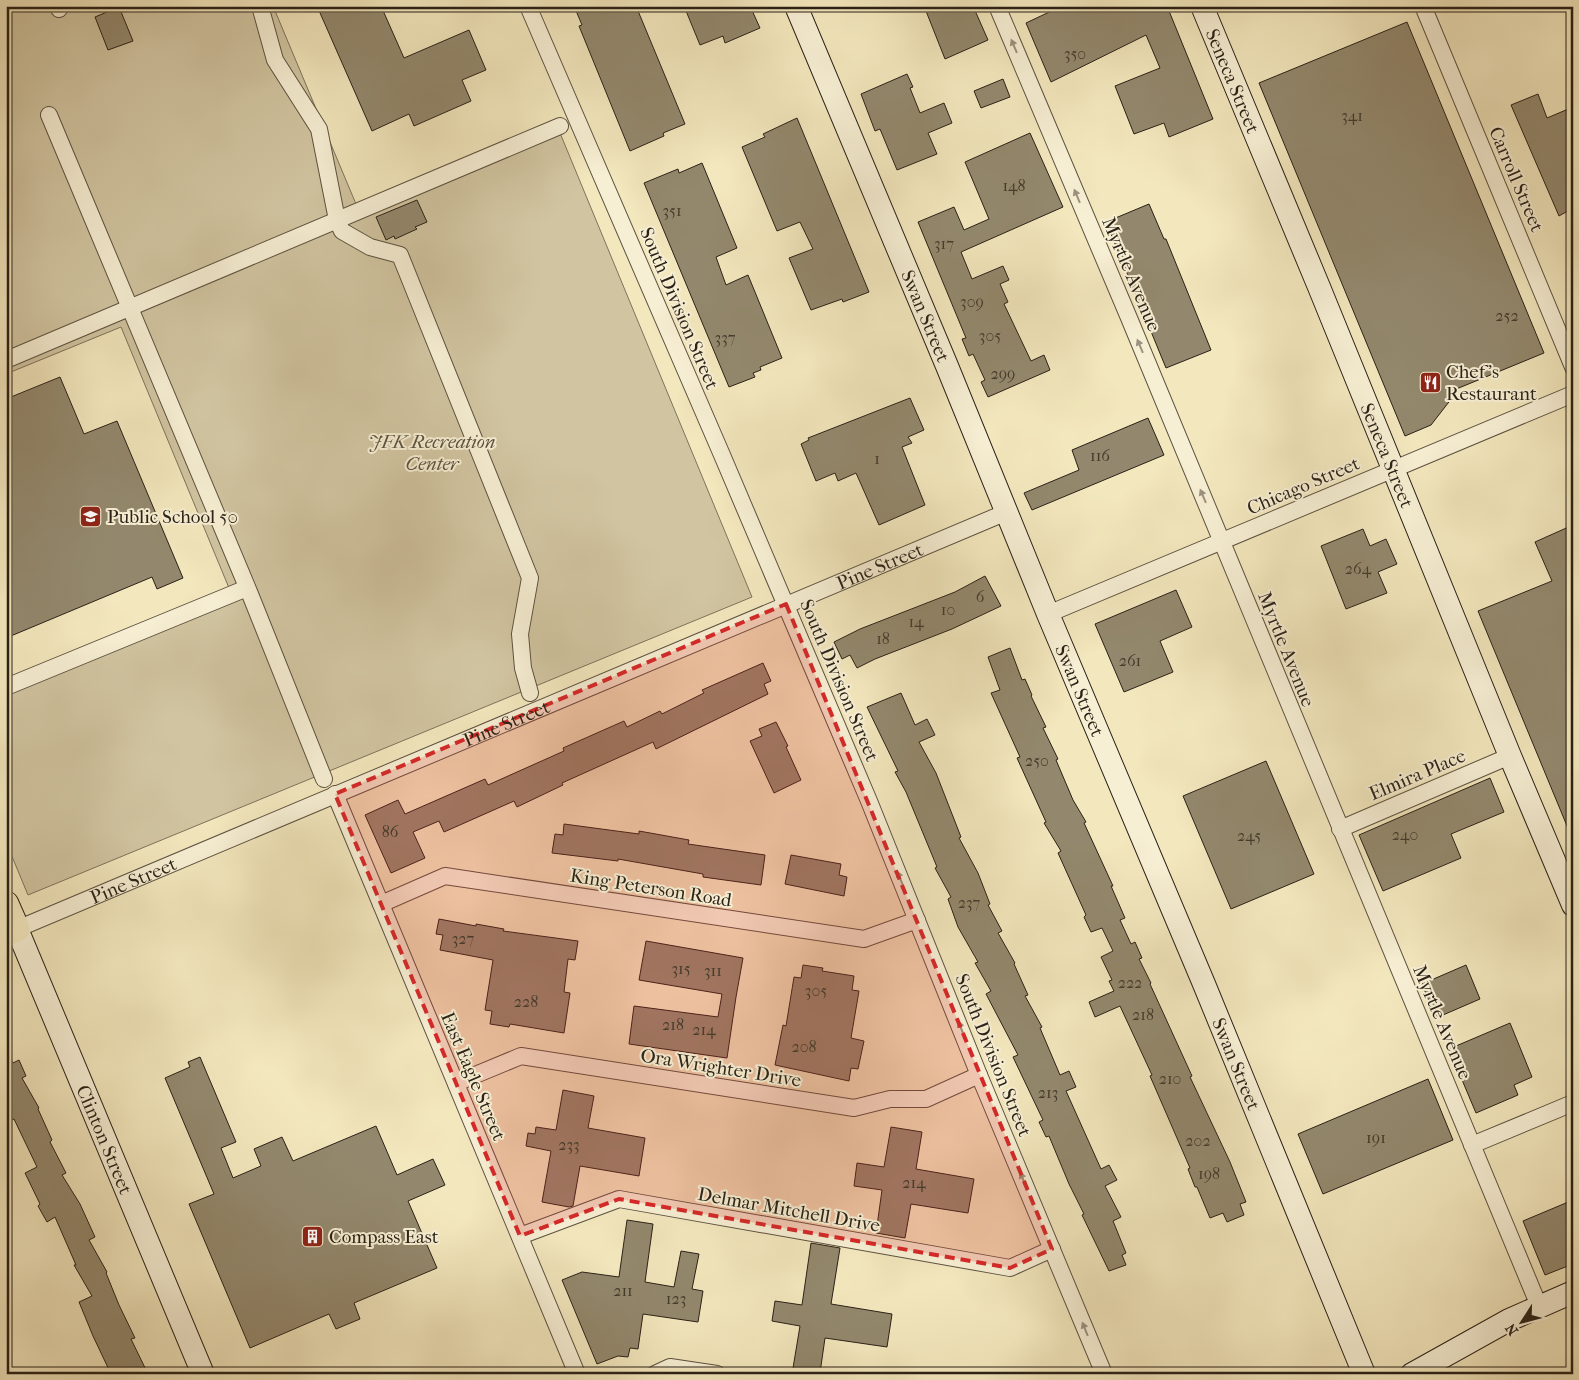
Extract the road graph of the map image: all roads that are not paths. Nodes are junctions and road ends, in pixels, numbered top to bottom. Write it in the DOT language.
graph roads {
  1 [pos="260,6"];
  2 [pos="528,6"];
  3 [pos="796,6"];
  4 [pos="998,6"];
  5 [pos="1202,6"];
  6 [pos="1422,6"];
  7 [pos="48,115"];
  8 [pos="560,126"];
  9 [pos="337,220"];
  10 [pos="130,308"];
  11 [pos="6,360"];
  12 [pos="1573,367"];
  13 [pos="1573,394"];
  14 [pos="1393,469"];
  15 [pos="1007,512"];
  16 [pos="1221,541"];
  17 [pos="247,588"];
  18 [pos="786,604"];
  19 [pos="1048,614"];
  20 [pos="6,687"];
  21 [pos="530,693"];
  22 [pos="1510,756"];
  23 [pos="324,779"];
  24 [pos="335,794"];
  25 [pos="1340,829"];
  26 [pos="1568,878"];
  27 [pos="6,904"];
  28 [pos="381,904"];
  29 [pos="1573,906"];
  30 [pos="917,920"];
  31 [pos="11,931"];
  32 [pos="979,1075"];
  33 [pos="456,1084"];
  34 [pos="1573,1103"];
  35 [pos="1472,1145"];
  36 [pos="520,1236"];
  37 [pos="1052,1249"];
  38 [pos="1573,1292"];
  39 [pos="1539,1306"];
  40 [pos="203,1374"];
  41 [pos="577,1374"];
  42 [pos="655,1374"];
  43 [pos="716,1374"];
  44 [pos="1103,1374"];
  45 [pos="1364,1374"];
  46 [pos="1412,1374"];
  1 -- 9 [label="street"];
  2 -- 18 [label="street, South Division Street"];
  3 -- 15 [label="main road, Swan Street"];
  16 -- 4 [label="street, Myrtle Avenue, one-way"];
  5 -- 14 [label="main road, Seneca Street"];
  6 -- 12 [label="street, Carroll Street"];
  7 -- 10 [label="street"];
  8 -- 9 [label="street"];
  9 -- 10 [label="street"];
  9 -- 21 [label="street"];
  10 -- 11 [label="street"];
  10 -- 17 [label="street"];
  13 -- 14 [label="street, Chicago Street"];
  14 -- 16 [label="street, Chicago Street"];
  14 -- 22 [label="main road, Seneca Street"];
  15 -- 18 [label="street, Pine Street"];
  15 -- 19 [label="main road, Swan Street"];
  16 -- 19 [label="street, Chicago Street"];
  16 -- 25 [label="street, Myrtle Avenue"];
  17 -- 20 [label="street"];
  17 -- 23 [label="street"];
  18 -- 24 [label="street, Pine Street"];
  30 -- 18 [label="street, South Division Street, one-way"];
  19 -- 45 [label="main road, Swan Street"];
  22 -- 25 [label="street, Elmira Place"];
  22 -- 26 [label="main road, Seneca Street"];
  24 -- 28 [label="street, East Eagle Street"];
  24 -- 31 [label="street, Pine Street"];
  25 -- 35 [label="street, Myrtle Avenue"];
  26 -- 29 [label="main road, Seneca Street"];
  27 -- 31 [label="main road, Clinton Street"];
  28 -- 30 [label="street, King Peterson Road"];
  28 -- 33 [label="street, East Eagle Street"];
  32 -- 30 [label="street, South Division Street, one-way"];
  31 -- 40 [label="main road, Clinton Street"];
  32 -- 33 [label="street, Ora Wrighter Drive"];
  37 -- 32 [label="street, South Division Street, one-way"];
  33 -- 36 [label="street, East Eagle Street"];
  34 -- 35 [label="street"];
  35 -- 39 [label="street, Myrtle Avenue"];
  36 -- 37 [label="street, Delmar Mitchell Drive"];
  36 -- 41 [label="street, East Eagle Street"];
  44 -- 37 [label="street, South Division Street, one-way"];
  38 -- 39 [label="main road"];
  39 -- 46 [label="main road"];
  42 -- 43 [label="street"];
}
